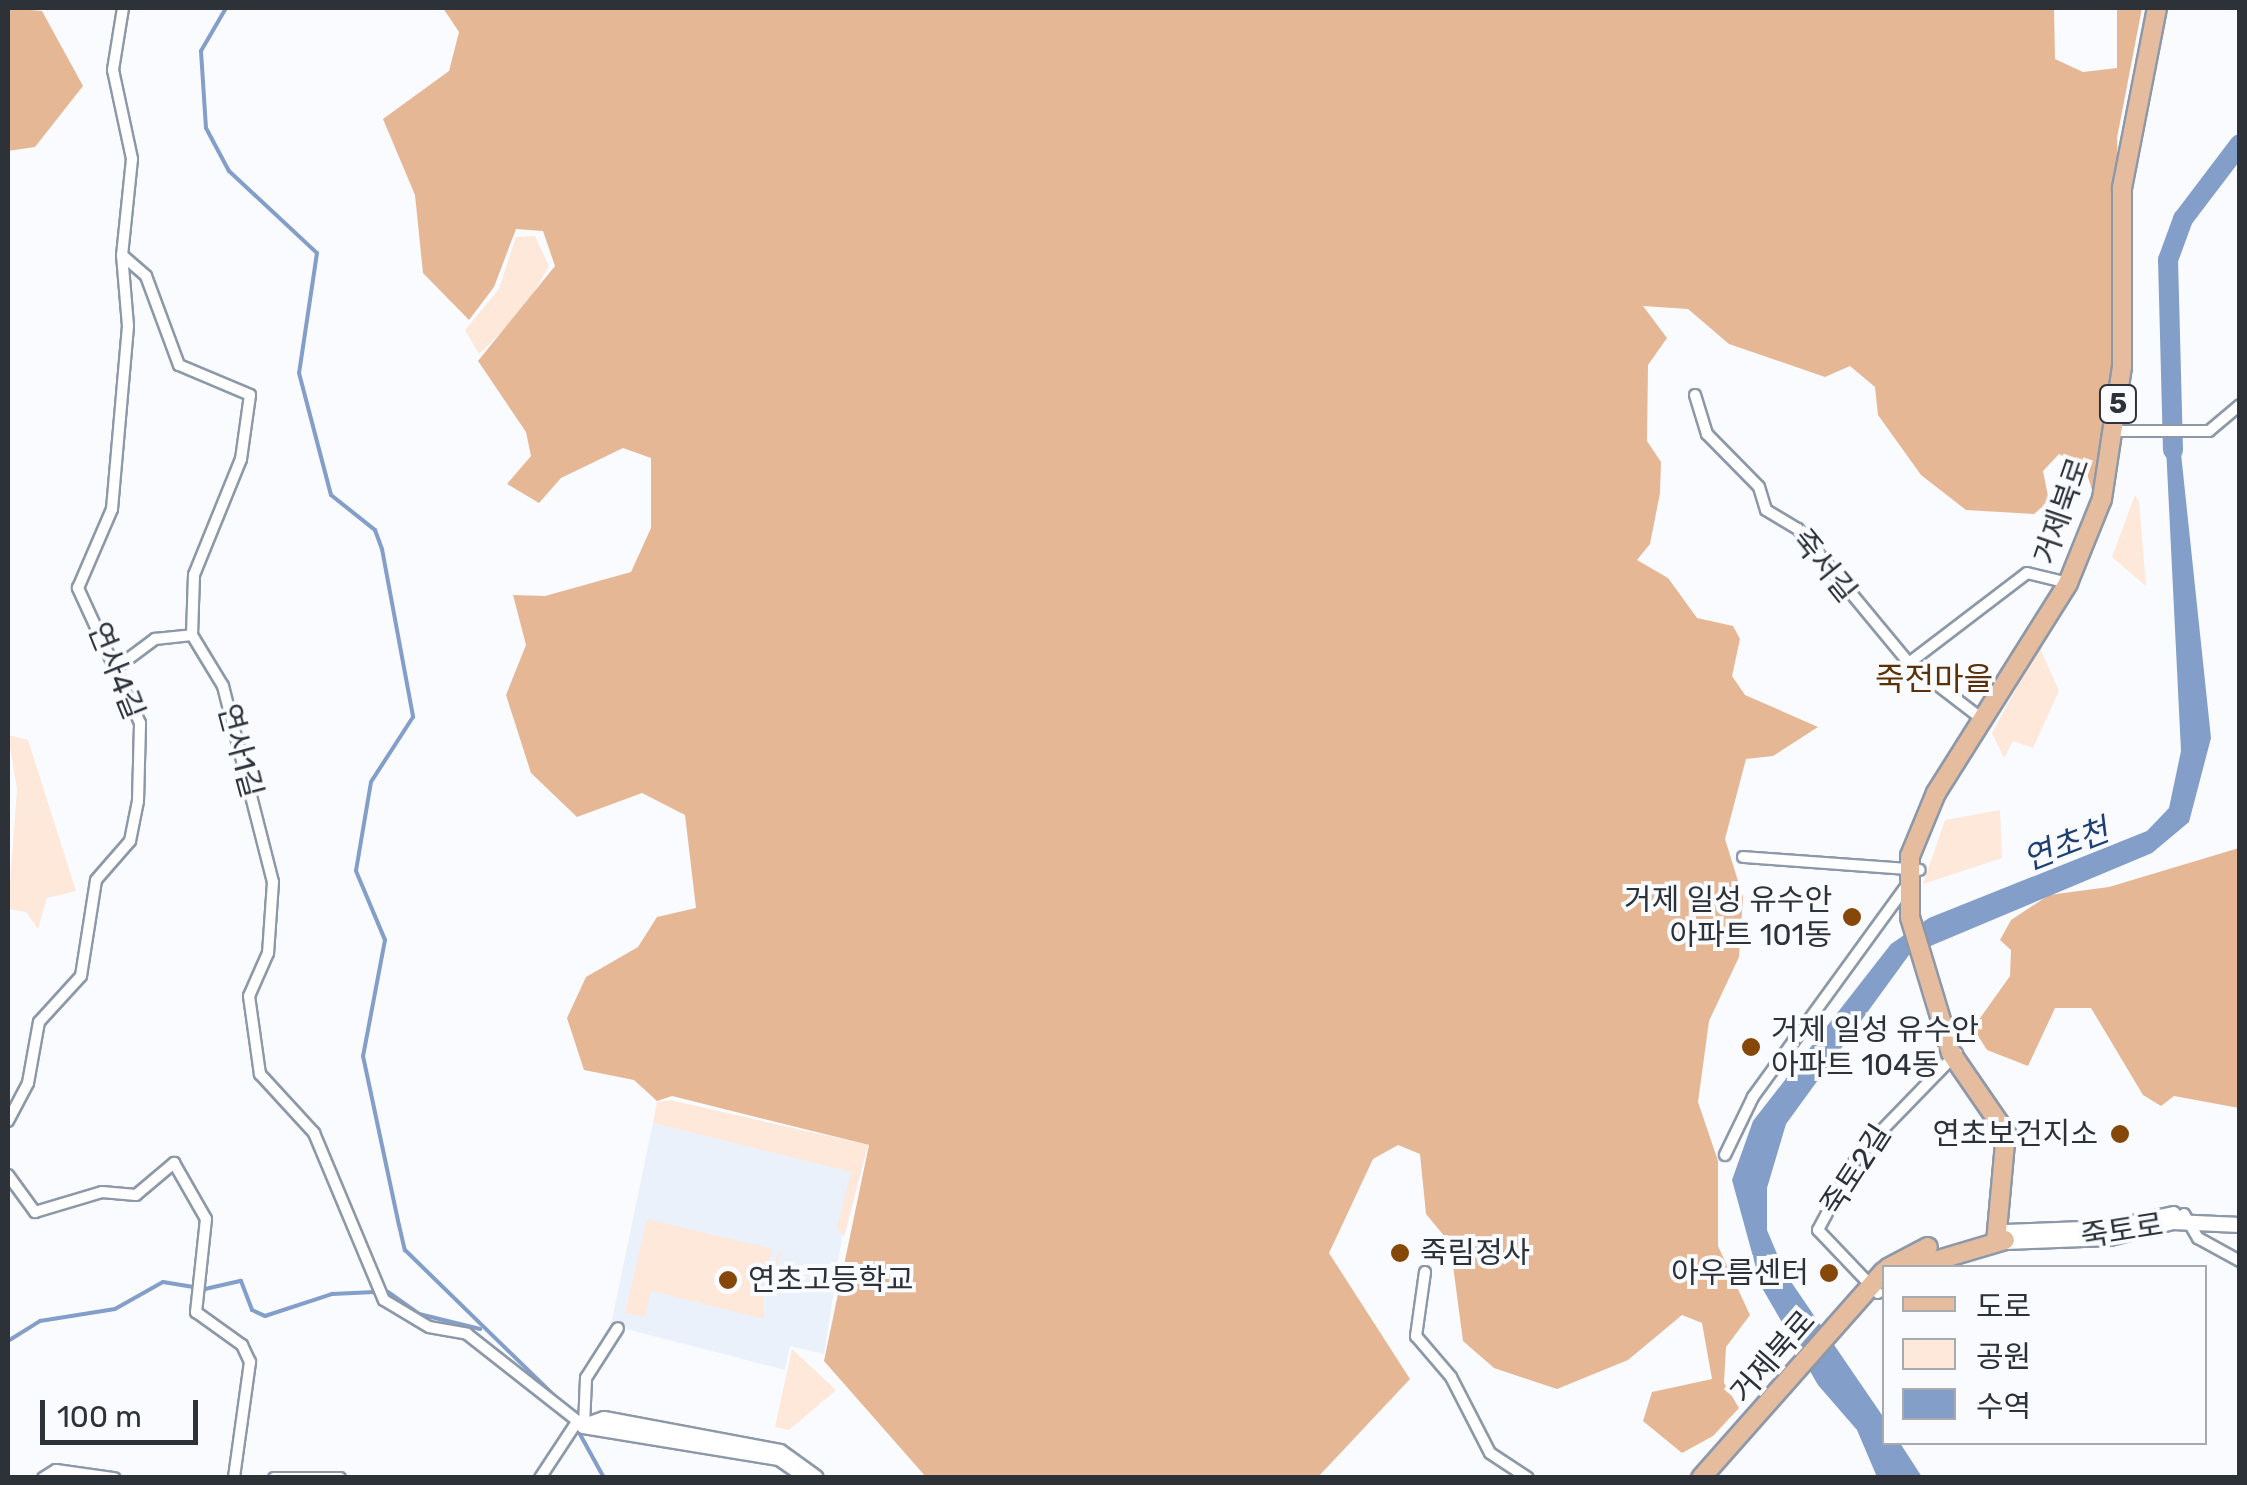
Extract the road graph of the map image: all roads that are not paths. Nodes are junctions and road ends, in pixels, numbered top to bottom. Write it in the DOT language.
graph roads {
  1 [pos="124,8"];
  2 [pos="2157,8"];
  3 [pos="122,255"];
  4 [pos="1696,395"];
  5 [pos="2240,406"];
  6 [pos="2115,431"];
  7 [pos="2068,583"];
  8 [pos="192,636"];
  9 [pos="1908,664"];
  10 [pos="120,665"];
  11 [pos="1982,720"];
  12 [pos="1744,854"];
  13 [pos="1913,877"];
  14 [pos="1955,1054"];
  15 [pos="8,1121"];
  16 [pos="1725,1154"];
  17 [pos="8,1174"];
  18 [pos="2186,1217"];
  19 [pos="2240,1217"];
  20 [pos="2240,1225"];
  21 [pos="2001,1237"];
  22 [pos="2240,1261"];
  23 [pos="1894,1265"];
  24 [pos="1919,1265"];
  25 [pos="1425,1272"];
  26 [pos="1878,1289"];
  27 [pos="618,1328"];
  28 [pos="1797,1380"];
  29 [pos="580,1426"];
  30 [pos="780,1456"];
  31 [pos="42,1478"];
  32 [pos="114,1478"];
  33 [pos="234,1478"];
  34 [pos="274,1478"];
  35 [pos="340,1478"];
  36 [pos="540,1478"];
  37 [pos="786,1478"];
  38 [pos="808,1478"];
  39 [pos="816,1478"];
  40 [pos="1528,1478"];
  41 [pos="1701,1478"];
  42 [pos="1716,1478"];
  1 -- 3 [label="street"];
  2 -- 6 [label="main road, 거제북로 / 5"];
  3 -- 8 [label="street"];
  3 -- 10 [label="street, 연사4길"];
  4 -- 9 [label="street, 죽서길"];
  5 -- 6 [label="street"];
  6 -- 7 [label="main road, 거제북로 / 5"];
  7 -- 9 [label="street"];
  7 -- 11 [label="main road, 거제북로 / 5"];
  8 -- 10 [label="street"];
  8 -- 29 [label="street, 연사1길"];
  9 -- 11 [label="street, 죽서길"];
  10 -- 15 [label="street, 연사4길"];
  11 -- 13 [label="main road, 거제북로 / 5"];
  12 -- 13 [label="street"];
  13 -- 14 [label="main road"];
  13 -- 16 [label="street"];
  14 -- 21 [label="main road"];
  14 -- 26 [label="street, 죽토2길"];
  17 -- 33 [label="street"];
  18 -- 19 [label="street, 죽토로"];
  18 -- 20 [label="street, 죽토로"];
  18 -- 21 [label="street, 죽토로"];
  18 -- 22 [label="street"];
  21 -- 23 [label="main road, 거제북로"];
  21 -- 24 [label="main road"];
  25 -- 40 [label="street"];
  26 -- 28 [label="main road, 거제북로"];
  27 -- 29 [label="street"];
  28 -- 41 [label="main road, 거제북로"];
  28 -- 42 [label="main road, 거제북로"];
  29 -- 30 [label="street"];
  29 -- 36 [label="street"];
  30 -- 37 [label="street"];
  30 -- 38 [label="street"];
  30 -- 39 [label="street"];
  31 -- 32 [label="street"];
  34 -- 35 [label="street"];
}
